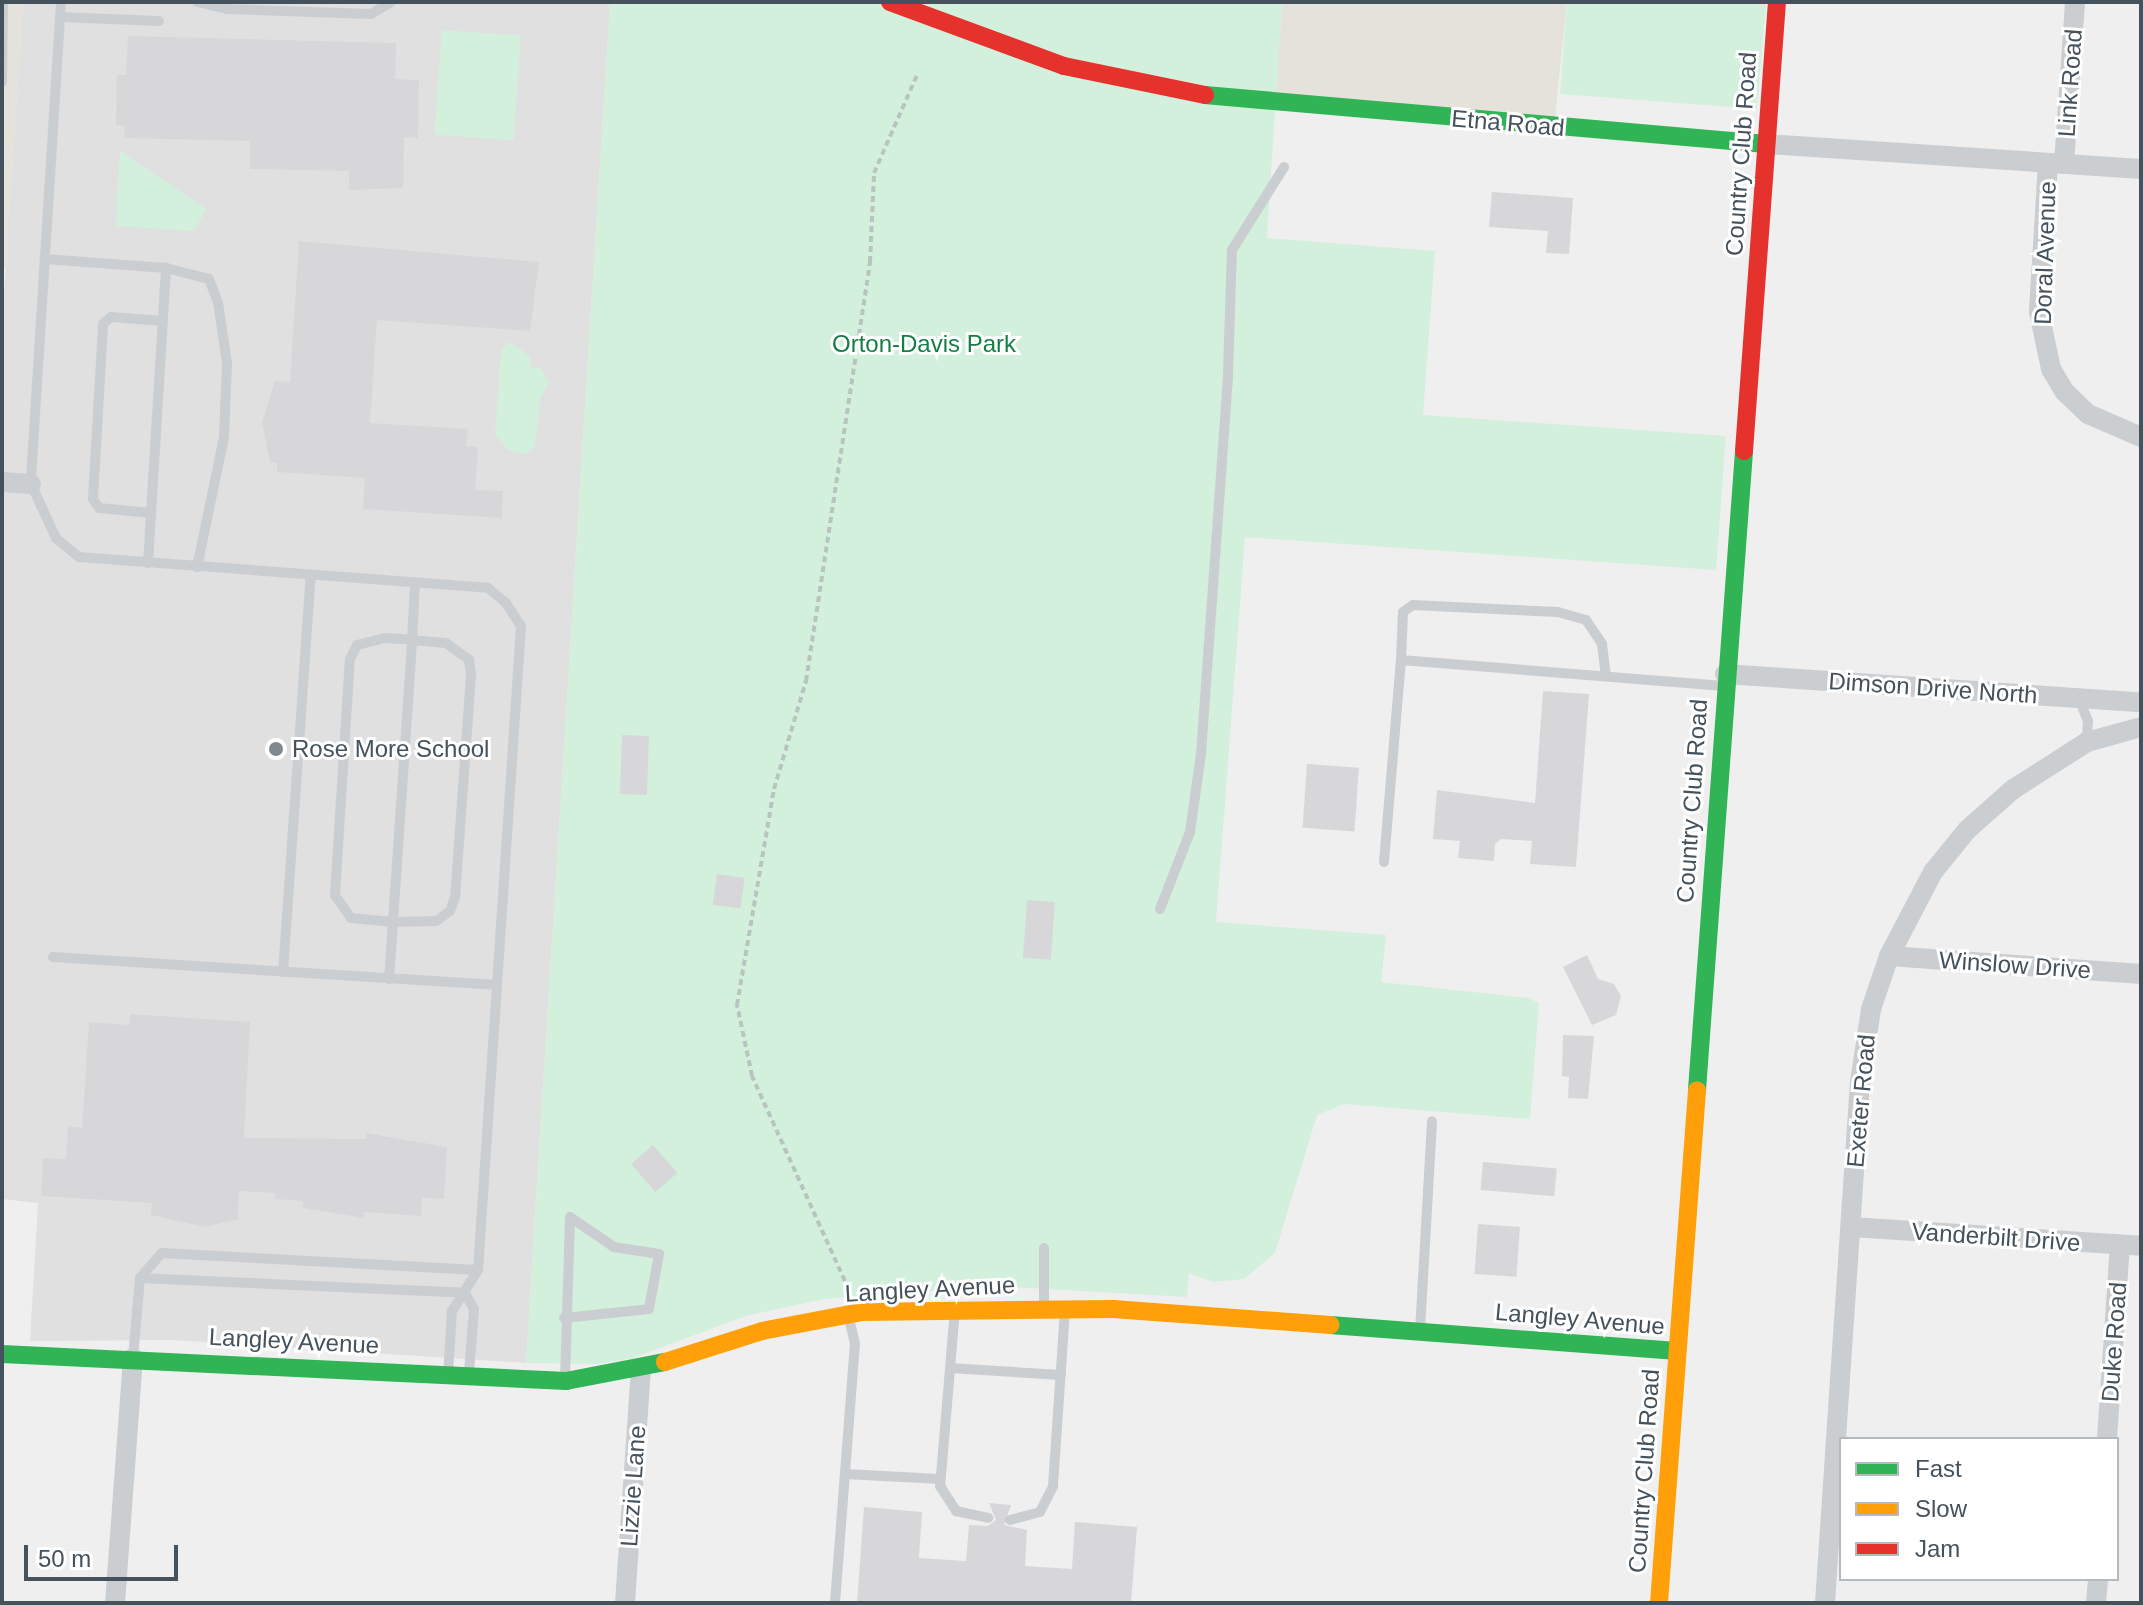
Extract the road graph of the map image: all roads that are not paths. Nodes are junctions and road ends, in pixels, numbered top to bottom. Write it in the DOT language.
graph roads {
  1 [pos="3,2"];
  2 [pos="61,2"];
  3 [pos="197,2"];
  4 [pos="391,2"];
  5 [pos="890,2"];
  6 [pos="1777,2"];
  7 [pos="2075,2"];
  8 [pos="60,17"];
  9 [pos="159,21"];
  10 [pos="2,82"];
  11 [pos="1766,144"];
  12 [pos="2056,164"];
  13 [pos="1284,167"];
  14 [pos="2141,169"];
  15 [pos="45,259"];
  16 [pos="166,268"];
  17 [pos="163,321"];
  18 [pos="2141,437"];
  19 [pos="2,482"];
  20 [pos="31,484"];
  21 [pos="151,513"];
  22 [pos="148,563"];
  23 [pos="197,567"];
  24 [pos="311,576"];
  25 [pos="415,583"];
  26 [pos="412,640"];
  27 [pos="1401,660"];
  28 [pos="1606,675"];
  29 [pos="1725,680"];
  30 [pos="2079,698"];
  31 [pos="2141,702"];
  32 [pos="2141,727"];
  33 [pos="2087,742"];
  34 [pos="1384,862"];
  35 [pos="1160,909"];
  36 [pos="393,922"];
  37 [pos="1889,956"];
  38 [pos="53,957"];
  39 [pos="283,972"];
  40 [pos="2141,974"];
  41 [pos="389,979"];
  42 [pos="494,985"];
  43 [pos="1432,1121"];
  44 [pos="1851,1227"];
  45 [pos="2131,1246"];
  46 [pos="1044,1248"];
  47 [pos="478,1270"];
  48 [pos="140,1278"];
  49 [pos="465,1293"];
  50 [pos="955,1307"];
  51 [pos="1044,1308"];
  52 [pos="1065,1308"];
  53 [pos="856,1314"];
  54 [pos="564,1318"];
  55 [pos="1420,1330"];
  56 [pos="1677,1351"];
  57 [pos="2,1354"];
  58 [pos="133,1358"];
  59 [pos="950,1368"];
  60 [pos="641,1370"];
  61 [pos="448,1375"];
  62 [pos="1061,1375"];
  63 [pos="468,1376"];
  64 [pos="566,1381"];
  65 [pos="2107,1437"];
  66 [pos="845,1474"];
  67 [pos="940,1479"];
  68 [pos="988,1518"];
  69 [pos="1010,1520"];
  70 [pos="2098,1581"];
  71 [pos="115,1603"];
  72 [pos="625,1603"];
  73 [pos="835,1603"];
  74 [pos="1659,1603"];
  75 [pos="1825,1603"];
  76 [pos="2096,1603"];
  1 -- 10 [label="lane"];
  2 -- 8 [label="lane"];
  3 -- 4 [label="lane"];
  5 -- 11 [label="street, Etna Road"];
  6 -- 11 [label="street, Country Club Road"];
  7 -- 12 [label="street, Link Road"];
  8 -- 9 [label="lane"];
  8 -- 15 [label="lane"];
  11 -- 12 [label="street, Etna Road"];
  11 -- 29 [label="street, Country Club Road"];
  12 -- 14 [label="street, Etna Road"];
  12 -- 18 [label="street, Doral Avenue"];
  13 -- 35 [label="lane"];
  15 -- 16 [label="lane"];
  15 -- 20 [label="lane"];
  16 -- 17 [label="lane"];
  16 -- 23 [label="lane"];
  17 -- 21 [label="lane"];
  17 -- 21 [label="lane"];
  19 -- 20 [label="street"];
  20 -- 22 [label="lane"];
  21 -- 22 [label="lane"];
  22 -- 23 [label="lane"];
  23 -- 24 [label="lane"];
  24 -- 25 [label="lane"];
  24 -- 39 [label="lane"];
  25 -- 26 [label="lane"];
  25 -- 42 [label="lane"];
  26 -- 36 [label="lane"];
  26 -- 36 [label="lane"];
  26 -- 36 [label="lane"];
  27 -- 28 [label="lane"];
  27 -- 28 [label="lane"];
  27 -- 34 [label="lane"];
  28 -- 29 [label="lane"];
  29 -- 30 [label="street, Dimson Drive North"];
  29 -- 56 [label="street, Country Club Road"];
  30 -- 31 [label="street, Dimson Drive North"];
  30 -- 33 [label="lane"];
  32 -- 33 [label="street, Exeter Road"];
  33 -- 37 [label="street, Exeter Road"];
  36 -- 41 [label="lane"];
  37 -- 40 [label="street, Winslow Drive"];
  37 -- 44 [label="street, Exeter Road"];
  38 -- 39 [label="lane"];
  39 -- 41 [label="lane"];
  41 -- 42 [label="lane"];
  42 -- 47 [label="lane"];
  43 -- 55 [label="lane"];
  44 -- 45 [label="street, Vanderbilt Drive"];
  44 -- 75 [label="street, Exeter Road"];
  45 -- 65 [label="street, Duke Road"];
  46 -- 51 [label="lane"];
  47 -- 48 [label="lane"];
  47 -- 49 [label="lane"];
  48 -- 49 [label="lane"];
  48 -- 58 [label="lane"];
  49 -- 61 [label="lane"];
  49 -- 63 [label="lane"];
  50 -- 51 [label="street, Langley Avenue"];
  50 -- 53 [label="street, Langley Avenue"];
  50 -- 59 [label="lane"];
  51 -- 52 [label="street, Langley Avenue"];
  52 -- 55 [label="street, Langley Avenue"];
  52 -- 62 [label="lane"];
  53 -- 60 [label="street, Langley Avenue"];
  53 -- 66 [label="lane"];
  54 -- 54 [label="lane"];
  54 -- 64 [label="lane"];
  55 -- 56 [label="street, Langley Avenue"];
  56 -- 74 [label="street, Country Club Road"];
  57 -- 58 [label="street, Langley Avenue"];
  58 -- 61 [label="street, Langley Avenue"];
  58 -- 71 [label="street"];
  59 -- 62 [label="lane"];
  59 -- 67 [label="lane"];
  60 -- 64 [label="street, Langley Avenue"];
  60 -- 72 [label="street, Lizzie Lane"];
  61 -- 63 [label="street, Langley Avenue"];
  62 -- 69 [label="lane"];
  63 -- 64 [label="street, Langley Avenue"];
  66 -- 67 [label="lane"];
  66 -- 73 [label="lane"];
  67 -- 68 [label="lane"];
  70 -- 76 [label="street"];
}
